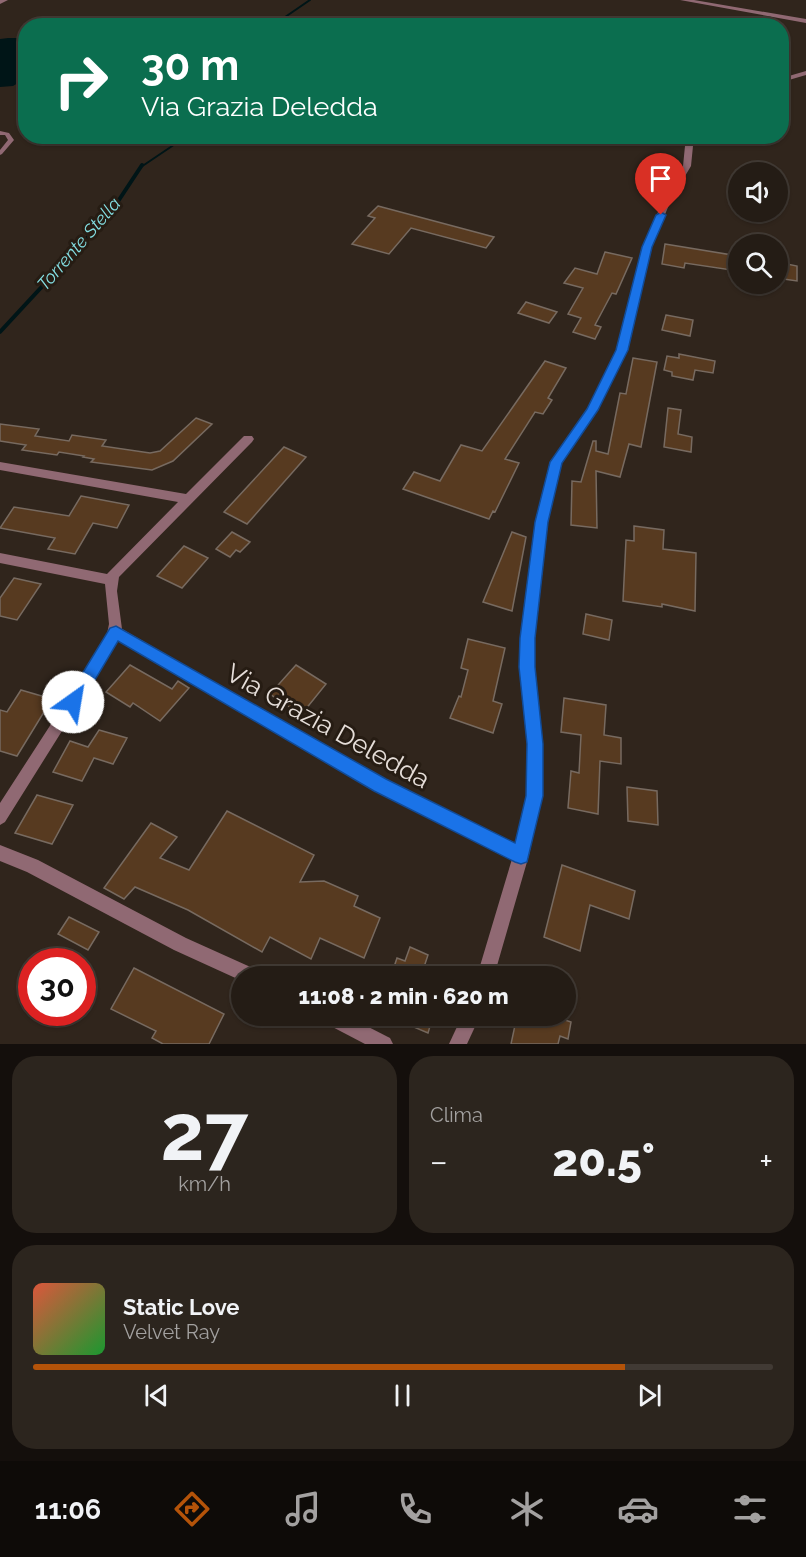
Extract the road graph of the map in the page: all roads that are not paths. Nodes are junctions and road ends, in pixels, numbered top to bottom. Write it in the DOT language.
graph roads {
  1 [pos="5,0"];
  2 [pos="683,0"];
  3 [pos="0,2"];
  4 [pos="788,18"];
  5 [pos="789,18"];
  6 [pos="806,21"];
  7 [pos="806,72"];
  8 [pos="789,78"];
  9 [pos="0,133"];
  10 [pos="690,144"];
  11 [pos="0,153"];
  12 [pos="248,439"];
  13 [pos="0,466"];
  14 [pos="189,499"];
  15 [pos="0,558"];
  16 [pos="112,580"];
  17 [pos="116,632"];
  18 [pos="0,818"];
  19 [pos="0,854"];
  20 [pos="521,855"];
  21 [pos="489,966"];
  22 [pos="231,967"];
  23 [pos="348,1026"];
  24 [pos="466,1026"];
  25 [pos="384,1044"];
  26 [pos="458,1044"];
  1 -- 3 [label="street"];
  2 -- 4 [label="street"];
  5 -- 6 [label="street"];
  7 -- 8 [label="street"];
  9 -- 11 [label="lane"];
  10 -- 20 [label="street"];
  12 -- 14 [label="street"];
  13 -- 14 [label="street"];
  14 -- 16 [label="street"];
  15 -- 16 [label="street"];
  16 -- 17 [label="street"];
  17 -- 18 [label="street"];
  17 -- 20 [label="street, Via Grazia Deledda"];
  19 -- 22 [label="street"];
  20 -- 21 [label="street"];
  23 -- 25 [label="street"];
  24 -- 26 [label="street"];
}
